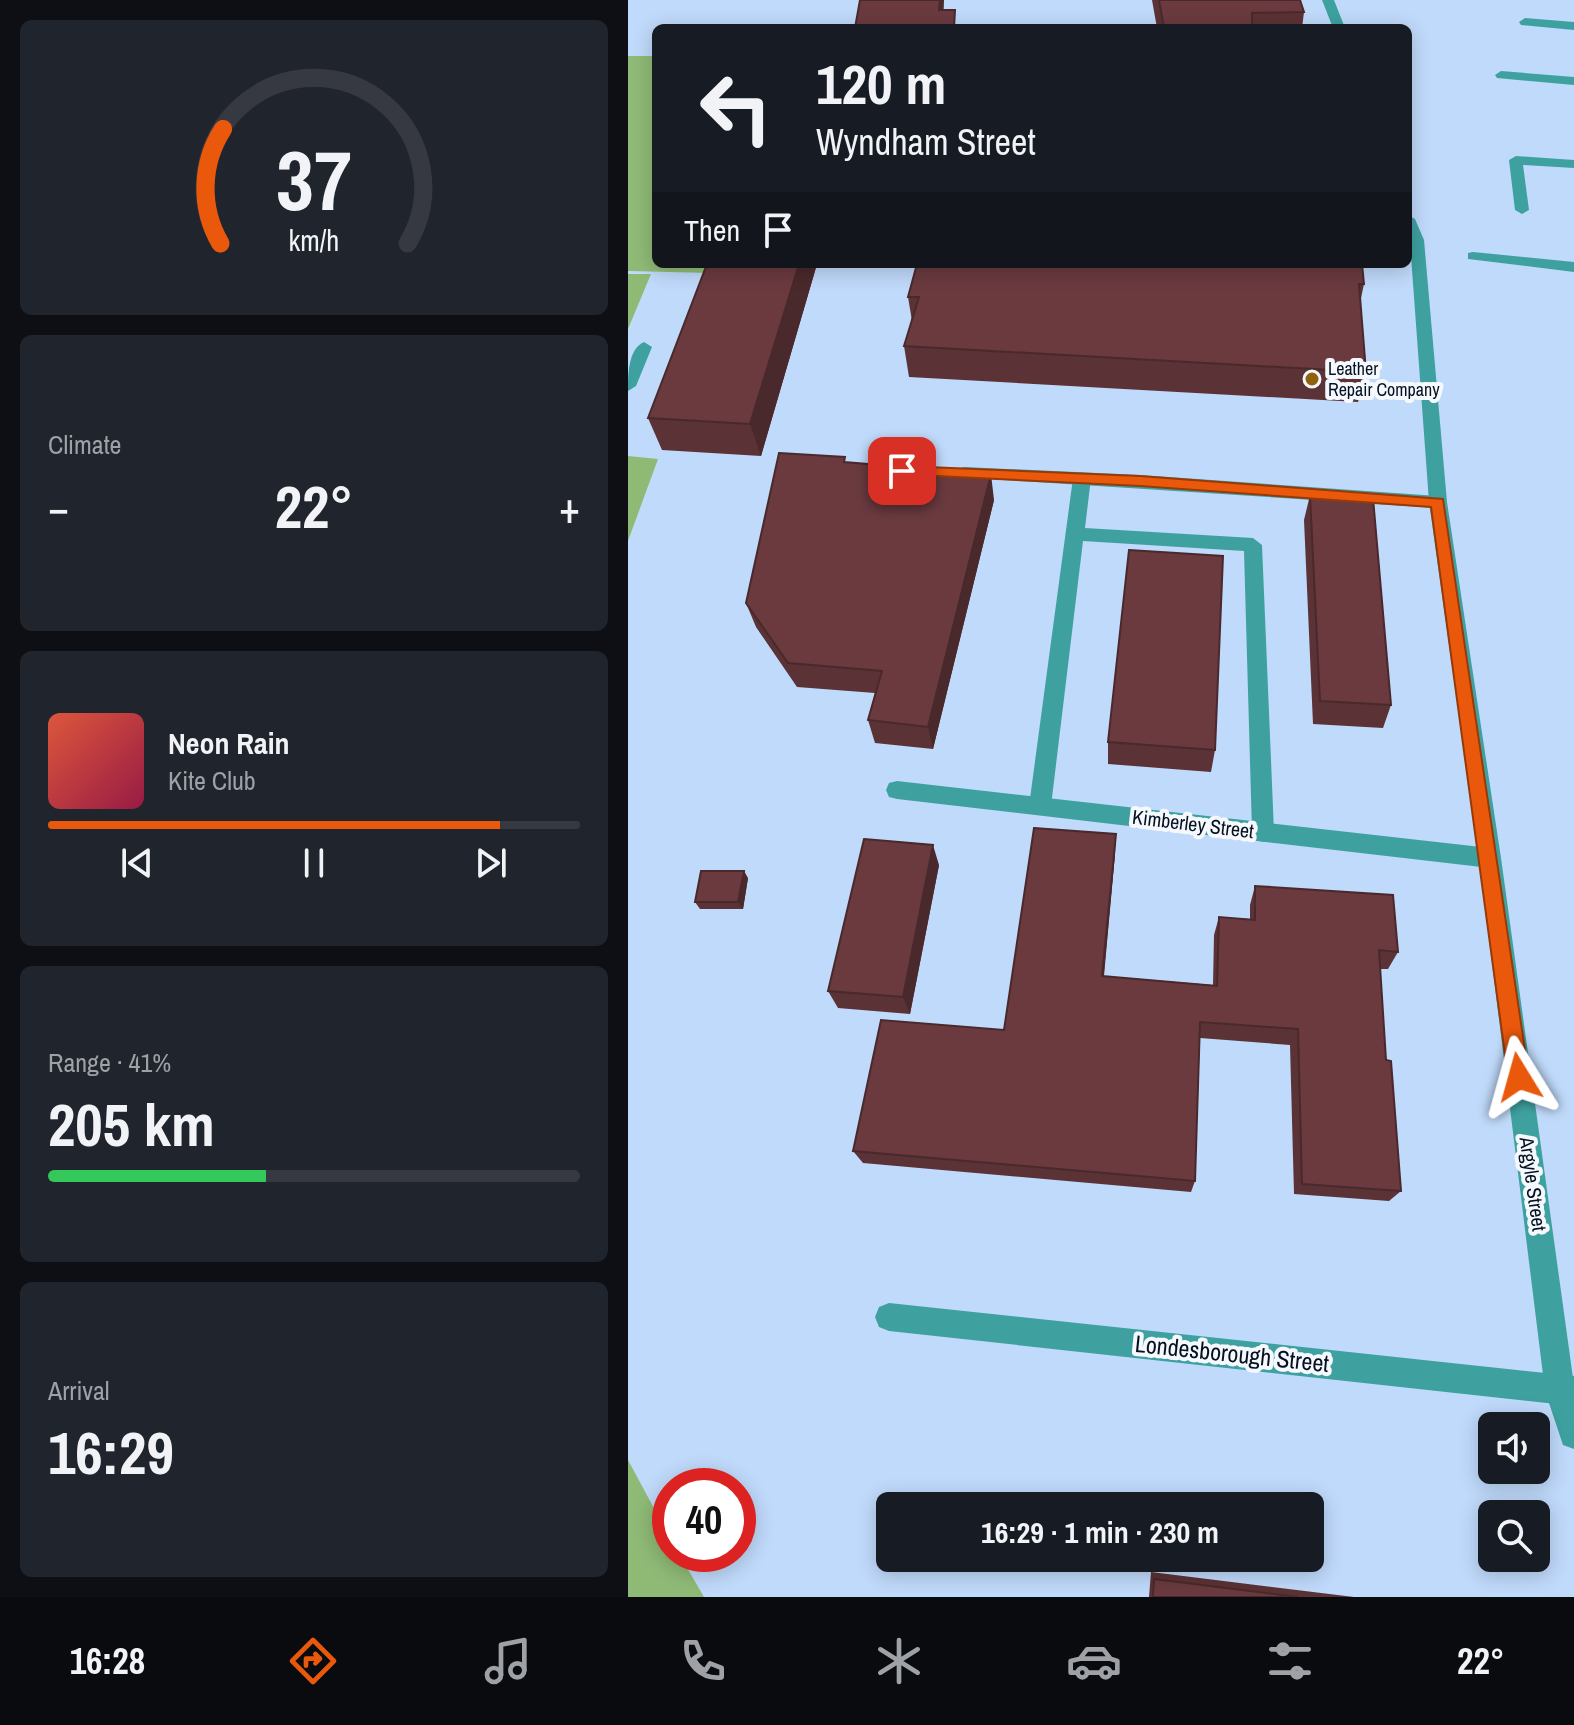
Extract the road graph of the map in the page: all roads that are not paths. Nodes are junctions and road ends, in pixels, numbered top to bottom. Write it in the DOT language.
graph roads {
  1 [pos="1328,0"];
  2 [pos="1525,22"];
  3 [pos="1337,24"];
  4 [pos="1574,26"];
  5 [pos="1501,75"];
  6 [pos="1574,81"];
  7 [pos="1574,164"];
  8 [pos="1522,210"];
  9 [pos="1412,240"];
  10 [pos="1473,256"];
  11 [pos="1574,267"];
  12 [pos="644,347"];
  13 [pos="628,386"];
  14 [pos="947,472"];
  15 [pos="1082,478"];
  16 [pos="1438,502"];
  17 [pos="1075,534"];
  18 [pos="897,790"];
  19 [pos="1040,806"];
  20 [pos="1263,832"];
  21 [pos="1490,858"];
  22 [pos="889,1317"];
  23 [pos="1567,1391"];
  24 [pos="1574,1434"];
  1 -- 3 [label="street"];
  2 -- 4 [label="street"];
  5 -- 6 [label="street"];
  7 -- 8 [label="street"];
  9 -- 16 [label="street, Argyle Street"];
  10 -- 11 [label="street"];
  12 -- 13 [label="street"];
  14 -- 15 [label="street"];
  15 -- 16 [label="street"];
  15 -- 17 [label="street"];
  16 -- 21 [label="street, Argyle Street"];
  17 -- 19 [label="street"];
  17 -- 20 [label="street"];
  18 -- 19 [label="street, Kimberley Street"];
  19 -- 20 [label="street, Kimberley Street"];
  20 -- 21 [label="street, Kimberley Street"];
  21 -- 23 [label="street, Argyle Street"];
  22 -- 23 [label="street, Londesborough Street"];
  23 -- 24 [label="street, Argyle Street"];
}
